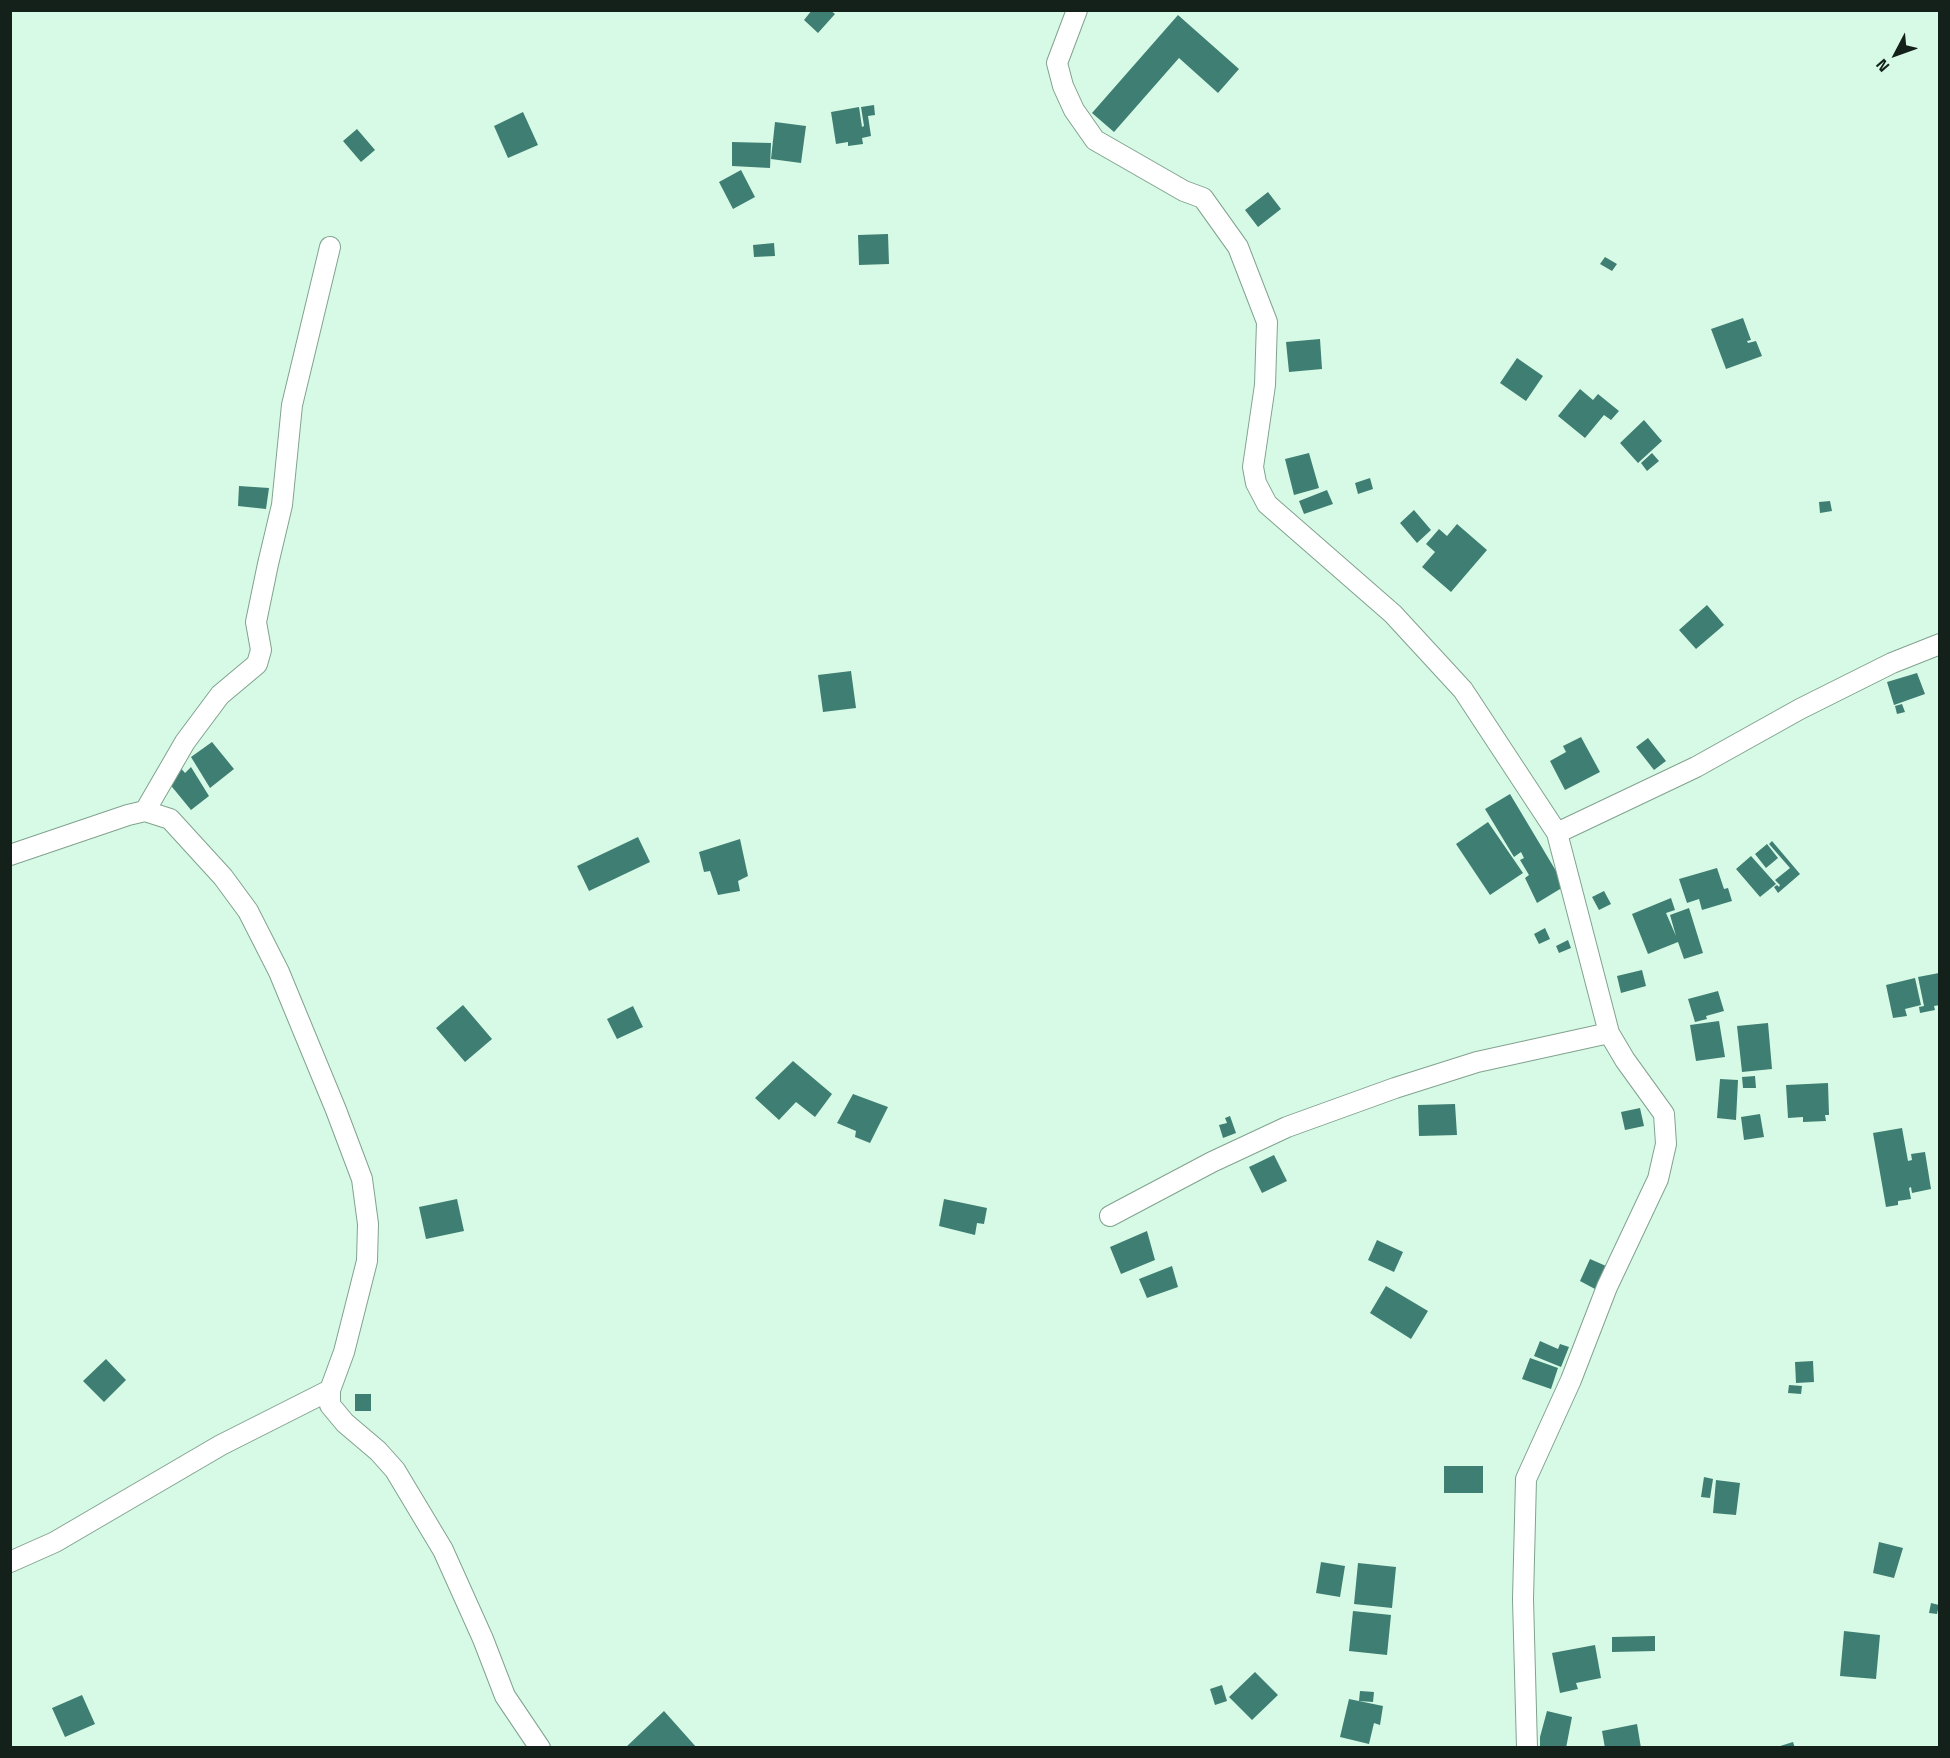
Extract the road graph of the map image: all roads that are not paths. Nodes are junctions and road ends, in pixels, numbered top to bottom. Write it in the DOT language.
graph roads {
  1 [pos="1077,10"];
  2 [pos="330,247"];
  3 [pos="1940,644"];
  4 [pos="145,811"];
  5 [pos="1557,832"];
  6 [pos="10,855"];
  7 [pos="1609,1033"];
  8 [pos="1110,1216"];
  9 [pos="330,1390"];
  10 [pos="10,1562"];
  11 [pos="540,1748"];
  12 [pos="1527,1748"];
  1 -- 5 [label="street"];
  2 -- 4 [label="street"];
  3 -- 5 [label="street"];
  4 -- 6 [label="street"];
  4 -- 9 [label="street"];
  5 -- 7 [label="street"];
  7 -- 8 [label="street"];
  7 -- 12 [label="street"];
  9 -- 10 [label="street"];
  9 -- 11 [label="street"];
}
